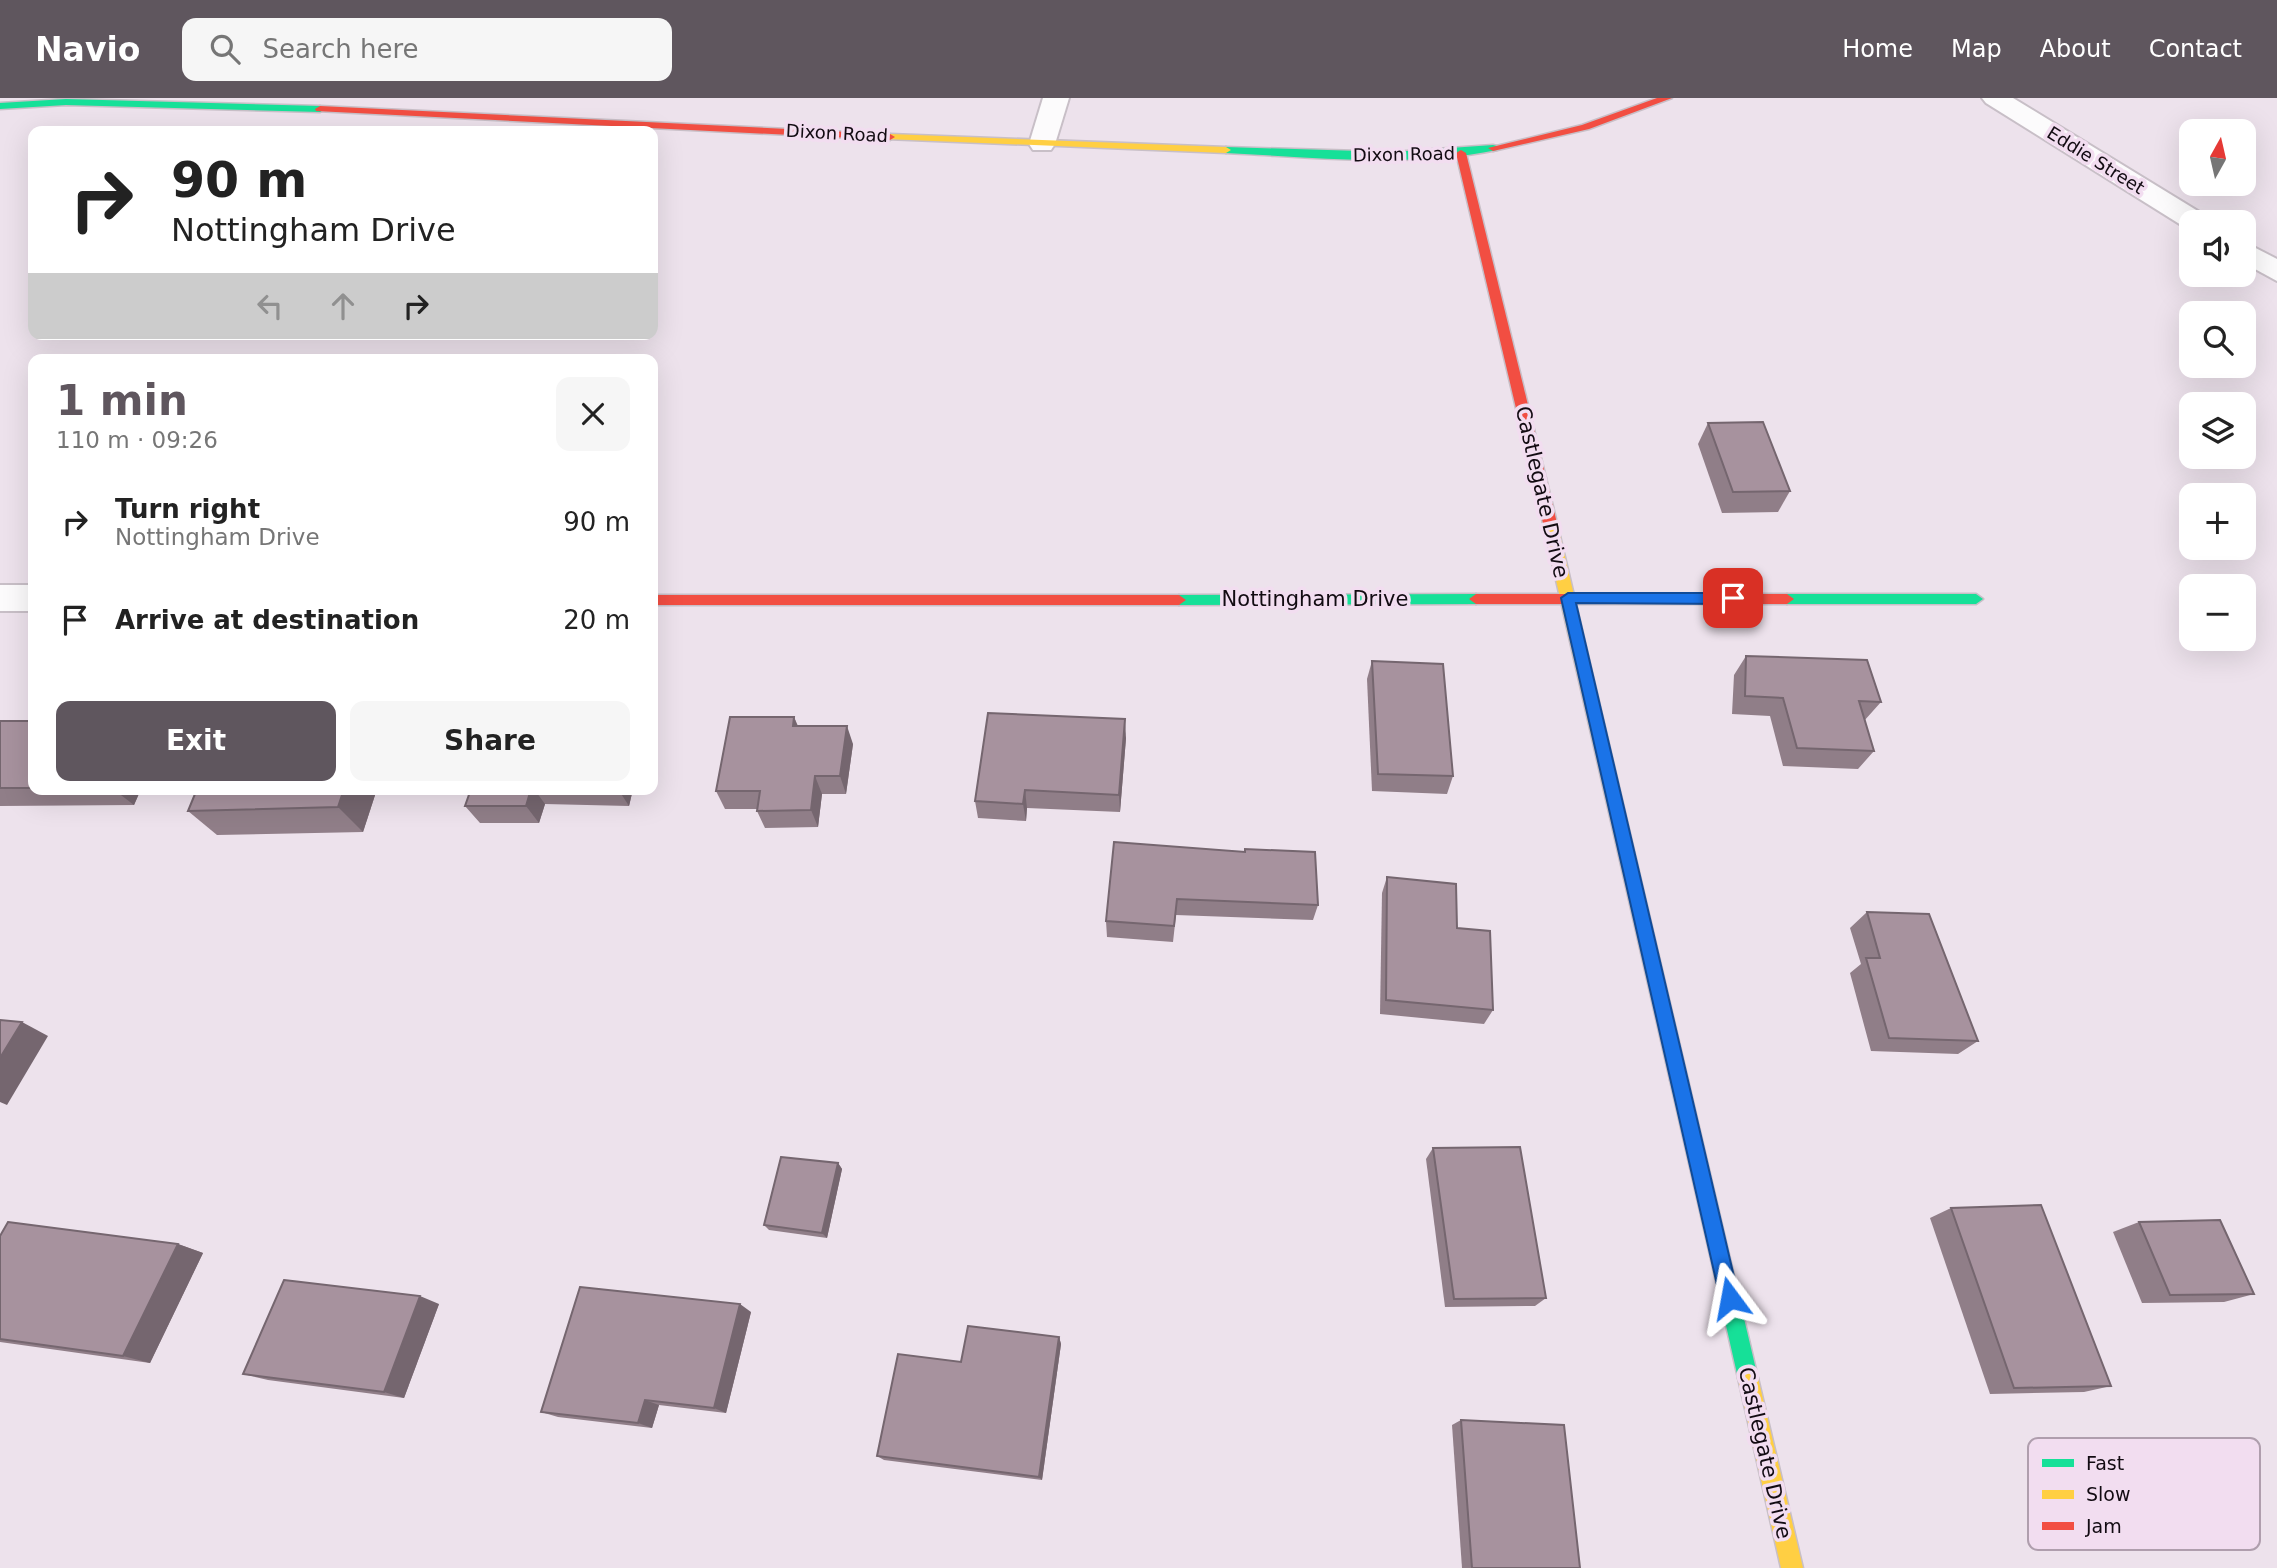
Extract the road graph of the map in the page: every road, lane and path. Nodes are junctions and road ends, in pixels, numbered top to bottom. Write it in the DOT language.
graph roads {
  1 [pos="1056,98"];
  2 [pos="1667,98"];
  3 [pos="1995,98"];
  4 [pos="0,106"];
  5 [pos="1042,144"];
  6 [pos="1461,153"];
  7 [pos="2179,212"];
  8 [pos="2256,259"];
  9 [pos="2277,272"];
  10 [pos="0,597"];
  11 [pos="28,598"];
  12 [pos="1568,598"];
  13 [pos="1976,599"];
  14 [pos="658,600"];
  15 [pos="1792,1568"];
  1 -- 5 [label="street"];
  2 -- 6 [label="street, Dixon Road"];
  3 -- 7 [label="street, Eddie Street"];
  4 -- 5 [label="street, Dixon Road"];
  5 -- 6 [label="street, Dixon Road"];
  6 -- 12 [label="street, Castlegate Drive"];
  8 -- 9 [label="street"];
  10 -- 11 [label="street"];
  12 -- 13 [label="street, Nottingham Drive"];
  12 -- 14 [label="street, Nottingham Drive"];
  12 -- 15 [label="street, Castlegate Drive"];
}
